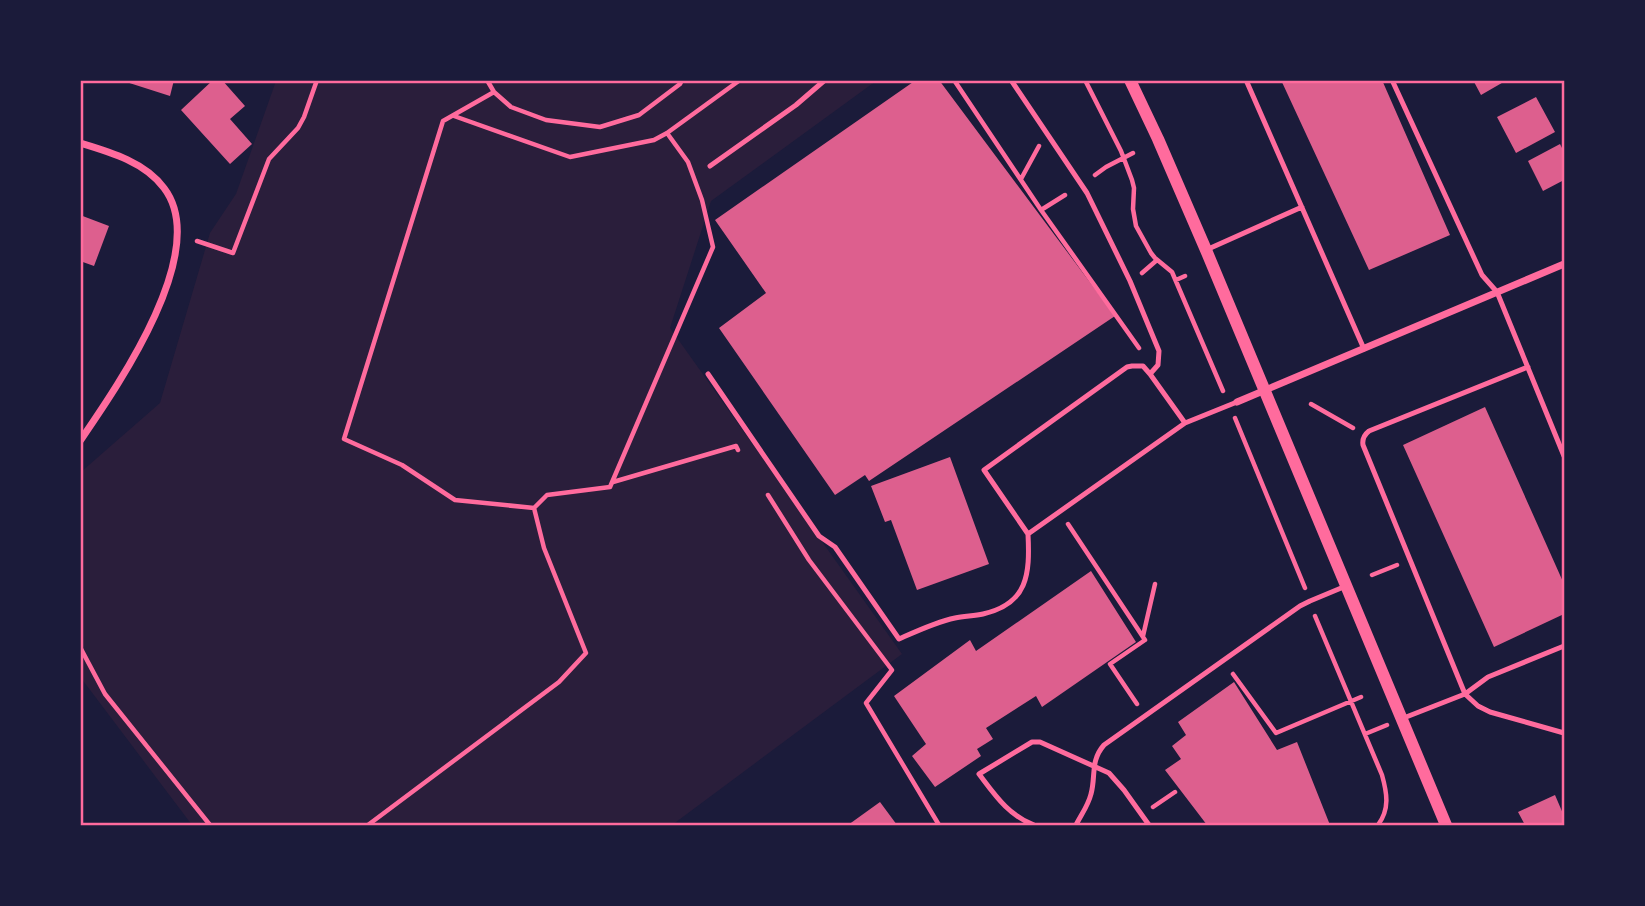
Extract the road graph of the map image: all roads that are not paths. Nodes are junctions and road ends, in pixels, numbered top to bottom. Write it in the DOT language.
graph roads {
  1 [pos="825,80"];
  2 [pos="1011,80"];
  3 [pos="1130,80"];
  4 [pos="1246,80"];
  5 [pos="1392,80"];
  6 [pos="80,143"];
  7 [pos="710,166"];
  8 [pos="1302,208"];
  9 [pos="1206,250"];
  10 [pos="1564,264"];
  11 [pos="1497,292"];
  12 [pos="1364,349"];
  13 [pos="1528,367"];
  14 [pos="708,374"];
  15 [pos="1150,374"];
  16 [pos="1265,391"];
  17 [pos="1237,402"];
  18 [pos="1185,423"];
  19 [pos="80,441"];
  20 [pos="1564,456"];
  21 [pos="1028,534"];
  22 [pos="1346,586"];
  23 [pos="1564,646"];
  24 [pos="1465,694"];
  25 [pos="1401,719"];
  26 [pos="1564,733"];
  27 [pos="1094,767"];
  28 [pos="1034,825"];
  29 [pos="1076,825"];
  30 [pos="1149,825"];
  31 [pos="1446,825"];
  1 -- 7 [label="lane"];
  2 -- 15 [label="lane"];
  3 -- 9 [label="street"];
  4 -- 8 [label="lane"];
  5 -- 11 [label="lane"];
  6 -- 19 [label="street"];
  8 -- 9 [label="lane"];
  8 -- 12 [label="lane"];
  9 -- 16 [label="street"];
  10 -- 11 [label="street"];
  11 -- 12 [label="street"];
  11 -- 13 [label="lane"];
  12 -- 16 [label="street"];
  13 -- 20 [label="lane"];
  13 -- 24 [label="lane"];
  14 -- 21 [label="lane"];
  15 -- 18 [label="lane"];
  15 -- 21 [label="lane"];
  16 -- 17 [label="street"];
  16 -- 22 [label="street"];
  17 -- 18 [label="lane"];
  18 -- 21 [label="lane"];
  22 -- 25 [label="street"];
  22 -- 27 [label="lane"];
  23 -- 24 [label="lane"];
  24 -- 25 [label="lane"];
  24 -- 26 [label="lane"];
  25 -- 31 [label="street"];
  27 -- 28 [label="lane"];
  27 -- 29 [label="lane"];
  27 -- 30 [label="lane"];
}
